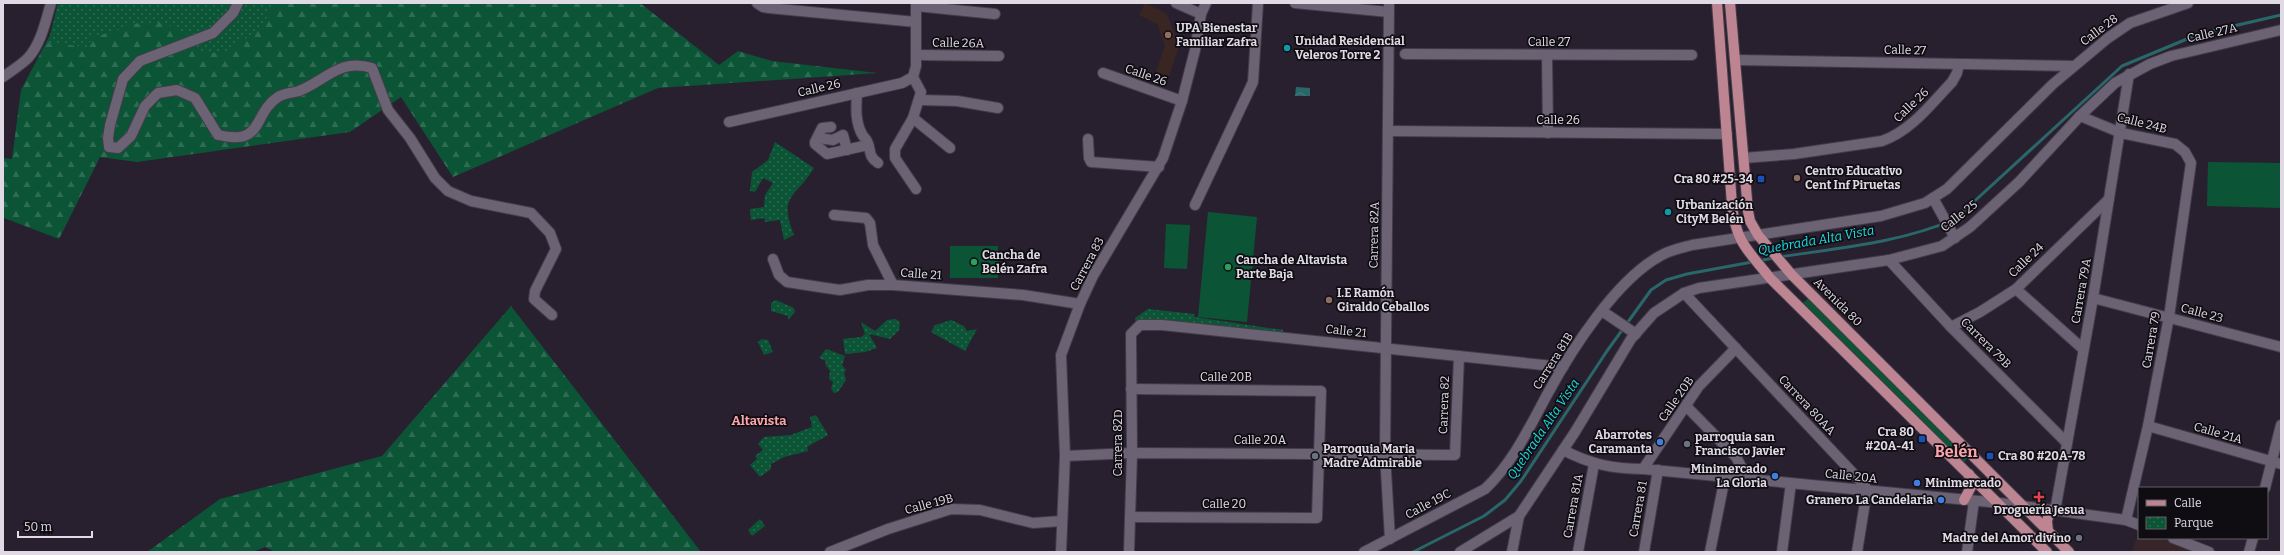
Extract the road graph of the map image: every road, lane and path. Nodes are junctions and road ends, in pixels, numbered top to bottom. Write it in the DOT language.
graph roads {
  1 [pos="51,3"];
  2 [pos="238,3"];
  3 [pos="757,3"];
  4 [pos="1176,3"];
  5 [pos="1206,3"];
  6 [pos="1258,3"];
  7 [pos="1295,3"];
  8 [pos="1717,3"];
  9 [pos="1730,3"];
  10 [pos="2187,3"];
  11 [pos="916,4"];
  12 [pos="1389,7"];
  13 [pos="995,14"];
  14 [pos="1201,14"];
  15 [pos="916,22"];
  16 [pos="2281,30"];
  17 [pos="1405,54"];
  18 [pos="916,55"];
  19 [pos="1547,55"];
  20 [pos="1692,55"];
  21 [pos="999,56"];
  22 [pos="1736,60"];
  23 [pos="1959,64"];
  24 [pos="2150,64"];
  25 [pos="2073,66"];
  26 [pos="1103,73"];
  27 [pos="2129,74"];
  28 [pos="3,77"];
  29 [pos="913,77"];
  30 [pos="857,93"];
  31 [pos="920,100"];
  32 [pos="1182,101"];
  33 [pos="998,108"];
  34 [pos="2080,116"];
  35 [pos="913,118"];
  36 [pos="729,122"];
  37 [pos="831,127"];
  38 [pos="1389,131"];
  39 [pos="1548,133"];
  40 [pos="2121,133"];
  41 [pos="1727,134"];
  42 [pos="818,138"];
  43 [pos="1088,139"];
  44 [pos="868,145"];
  45 [pos="950,148"];
  46 [pos="842,151"];
  47 [pos="1744,158"];
  48 [pos="878,163"];
  49 [pos="2191,163"];
  50 [pos="1159,167"];
  51 [pos="916,189"];
  52 [pos="1933,198"];
  53 [pos="2110,199"];
  54 [pos="1195,205"];
  55 [pos="834,215"];
  56 [pos="1758,235"];
  57 [pos="1739,238"];
  58 [pos="1955,238"];
  59 [pos="773,259"];
  60 [pos="1889,260"];
  61 [pos="1790,271"];
  62 [pos="1767,274"];
  63 [pos="893,285"];
  64 [pos="2016,289"];
  65 [pos="1684,292"];
  66 [pos="2093,298"];
  67 [pos="1080,304"];
  68 [pos="552,315"];
  69 [pos="1602,315"];
  70 [pos="2169,318"];
  71 [pos="1951,327"];
  72 [pos="1131,334"];
  73 [pos="1632,335"];
  74 [pos="2281,347"];
  75 [pos="1385,348"];
  76 [pos="1736,348"];
  77 [pos="2083,349"];
  78 [pos="1458,356"];
  79 [pos="1563,367"];
  80 [pos="1131,389"];
  81 [pos="1686,406"];
  82 [pos="2281,425"];
  83 [pos="2148,426"];
  84 [pos="2067,443"];
  85 [pos="1563,450"];
  86 [pos="1132,453"];
  87 [pos="1320,453"];
  88 [pos="1385,454"];
  89 [pos="1455,455"];
  90 [pos="1065,456"];
  91 [pos="2276,462"];
  92 [pos="1594,464"];
  93 [pos="1643,469"];
  94 [pos="1658,470"];
  95 [pos="1499,473"];
  96 [pos="1969,474"];
  97 [pos="1725,477"];
  98 [pos="1742,478"];
  99 [pos="1791,483"];
  100 [pos="2265,487"];
  101 [pos="1868,490"];
  102 [pos="1969,501"];
  103 [pos="2000,503"];
  104 [pos="2024,506"];
  105 [pos="2053,511"];
  106 [pos="1519,516"];
  107 [pos="1130,517"];
  108 [pos="2126,520"];
  109 [pos="1062,521"];
  110 [pos="2138,525"];
  111 [pos="2048,531"];
  112 [pos="1390,539"];
  113 [pos="2176,539"];
  114 [pos="2253,539"];
  115 [pos="830,552"];
  116 [pos="1061,552"];
  117 [pos="1129,552"];
  118 [pos="1364,552"];
  119 [pos="1460,552"];
  120 [pos="1512,552"];
  121 [pos="1578,552"];
  122 [pos="1644,552"];
  123 [pos="1710,552"];
  124 [pos="1782,552"];
  125 [pos="1857,552"];
  126 [pos="1967,552"];
  127 [pos="2047,552"];
  128 [pos="2069,552"];
  129 [pos="2209,552"];
  130 [pos="2249,552"];
  1 -- 28 [label="street"];
  2 -- 68 [label="street"];
  3 -- 15 [label="street"];
  4 -- 14 [label="street"];
  5 -- 14 [label="street, Carrera 83"];
  6 -- 54 [label="street"];
  7 -- 12 [label="street"];
  8 -- 41 [label="main road"];
  9 -- 22 [label="main road, Avenida 80"];
  10 -- 25 [label="street, Calle 28"];
  11 -- 13 [label="street"];
  11 -- 15 [label="street"];
  12 -- 38 [label="street, Carrera 82A"];
  14 -- 32 [label="street, Carrera 83"];
  15 -- 18 [label="street"];
  16 -- 24 [label="street, Calle 27A"];
  17 -- 19 [label="street, Calle 27"];
  18 -- 21 [label="street, Calle 26A"];
  18 -- 29 [label="street"];
  19 -- 20 [label="street, Calle 27"];
  19 -- 39 [label="street"];
  22 -- 23 [label="street, Calle 27"];
  22 -- 47 [label="main road, Avenida 80"];
  23 -- 25 [label="street, Calle 27"];
  23 -- 47 [label="street, Calle 26"];
  24 -- 27 [label="street, Calle 25"];
  25 -- 52 [label="street"];
  26 -- 32 [label="street, Calle 26"];
  27 -- 34 [label="street, Calle 25"];
  27 -- 40 [label="street, Carrera 79A"];
  29 -- 30 [label="street, Calle 26"];
  29 -- 31 [label="street"];
  30 -- 36 [label="street, Calle 26"];
  30 -- 44 [label="street"];
  31 -- 33 [label="street"];
  31 -- 35 [label="street"];
  32 -- 50 [label="street, Carrera 83"];
  34 -- 40 [label="street, Calle 24B"];
  34 -- 58 [label="street, Calle 25"];
  35 -- 45 [label="street"];
  35 -- 51 [label="street"];
  37 -- 42 [label="street"];
  38 -- 39 [label="street, Calle 26"];
  38 -- 75 [label="street, Carrera 82A"];
  39 -- 41 [label="street, Calle 26"];
  40 -- 49 [label="street, Calle 24B"];
  40 -- 53 [label="street, Carrera 79A"];
  41 -- 57 [label="main road"];
  42 -- 46 [label="street"];
  42 -- 46 [label="street"];
  43 -- 50 [label="street"];
  44 -- 46 [label="street"];
  44 -- 48 [label="street"];
  47 -- 56 [label="main road, Avenida 80"];
  49 -- 70 [label="street, Carrera 79"];
  50 -- 67 [label="street, Carrera 83"];
  52 -- 56 [label="street"];
  52 -- 58 [label="street"];
  53 -- 64 [label="street, Calle 24"];
  53 -- 66 [label="street, Carrera 79A"];
  55 -- 63 [label="street"];
  56 -- 57 [label="street"];
  56 -- 61 [label="main road, Avenida 80"];
  57 -- 62 [label="main road"];
  57 -- 69 [label="street, Carrera 81B"];
  58 -- 60 [label="street, Calle 25"];
  59 -- 63 [label="street, Calle 21"];
  60 -- 61 [label="street, Calle 25"];
  60 -- 71 [label="street, Carrera 79B"];
  61 -- 62 [label="street, Calle 25"];
  61 -- 104 [label="main road, Avenida 80"];
  62 -- 65 [label="street, Calle 25"];
  62 -- 96 [label="main road"];
  63 -- 67 [label="street, Calle 21"];
  64 -- 71 [label="street, Calle 24"];
  64 -- 77 [label="street"];
  65 -- 73 [label="street"];
  65 -- 76 [label="street, Carrera 80AA"];
  66 -- 70 [label="street, Calle 23"];
  66 -- 77 [label="street, Carrera 79A"];
  67 -- 90 [label="street, Carrera 83"];
  69 -- 73 [label="street"];
  69 -- 79 [label="street, Carrera 81B"];
  70 -- 74 [label="street, Calle 23"];
  70 -- 83 [label="street, Carrera 79"];
  71 -- 84 [label="street, Carrera 79B"];
  72 -- 75 [label="street, Calle 21"];
  72 -- 80 [label="street, Carrera 82D"];
  73 -- 85 [label="street"];
  75 -- 78 [label="street, Calle 21"];
  75 -- 88 [label="street, Carrera 82A"];
  76 -- 81 [label="street, Calle 20B"];
  76 -- 101 [label="street, Carrera 80AA"];
  77 -- 84 [label="street, Carrera 79A"];
  78 -- 79 [label="street, Calle 21"];
  78 -- 89 [label="street, Carrera 82"];
  79 -- 95 [label="street, Carrera 81B"];
  80 -- 86 [label="street, Carrera 82D"];
  80 -- 87 [label="street, Calle 20B"];
  81 -- 93 [label="street, Calle 20B"];
  81 -- 98 [label="street"];
  82 -- 91 [label="street"];
  83 -- 91 [label="street, Calle 21A"];
  83 -- 108 [label="street, Carrera 79"];
  84 -- 105 [label="street, Carrera 79A"];
  85 -- 92 [label="street, Calle 20A"];
  85 -- 106 [label="street"];
  86 -- 87 [label="street, Calle 20A"];
  86 -- 90 [label="street, Calle 20A"];
  86 -- 107 [label="street, Carrera 82D"];
  87 -- 88 [label="street, Calle 20A"];
  87 -- 107 [label="street, Calle 20"];
  88 -- 89 [label="street, Calle 20A"];
  88 -- 112 [label="street, Carrera 82A"];
  90 -- 109 [label="street, Carrera 83"];
  91 -- 100 [label="street"];
  92 -- 93 [label="street, Calle 20A"];
  92 -- 121 [label="street, Carrera 81A"];
  93 -- 94 [label="street, Calle 20A"];
  94 -- 97 [label="street, Calle 20A"];
  94 -- 122 [label="street, Carrera 81"];
  95 -- 112 [label="street, Calle 19C"];
  96 -- 102 [label="main road"];
  96 -- 103 [label="main road"];
  97 -- 98 [label="street, Calle 20A"];
  97 -- 123 [label="street"];
  98 -- 99 [label="street, Calle 20A"];
  99 -- 101 [label="street, Calle 20A"];
  99 -- 124 [label="street"];
  101 -- 102 [label="street, Calle 20A"];
  101 -- 125 [label="street"];
  102 -- 103 [label="street, Calle 20A"];
  102 -- 126 [label="street"];
  103 -- 104 [label="street, Calle 20A"];
  103 -- 127 [label="main road"];
  104 -- 105 [label="street, Calle 20A"];
  104 -- 111 [label="main road, Avenida 80"];
  105 -- 108 [label="street, Calle 20A"];
  105 -- 111 [label="main road"];
  106 -- 119 [label="street"];
  106 -- 120 [label="street"];
  107 -- 117 [label="street, Carrera 82D"];
  108 -- 110 [label="street, Calle 20A"];
  109 -- 115 [label="street, Calle 19B"];
  109 -- 116 [label="street, Carrera 83"];
  111 -- 128 [label="main road, Avenida 80"];
  112 -- 118 [label="street, Calle 19C"];
  113 -- 129 [label="street"];
  114 -- 130 [label="street"];
}
